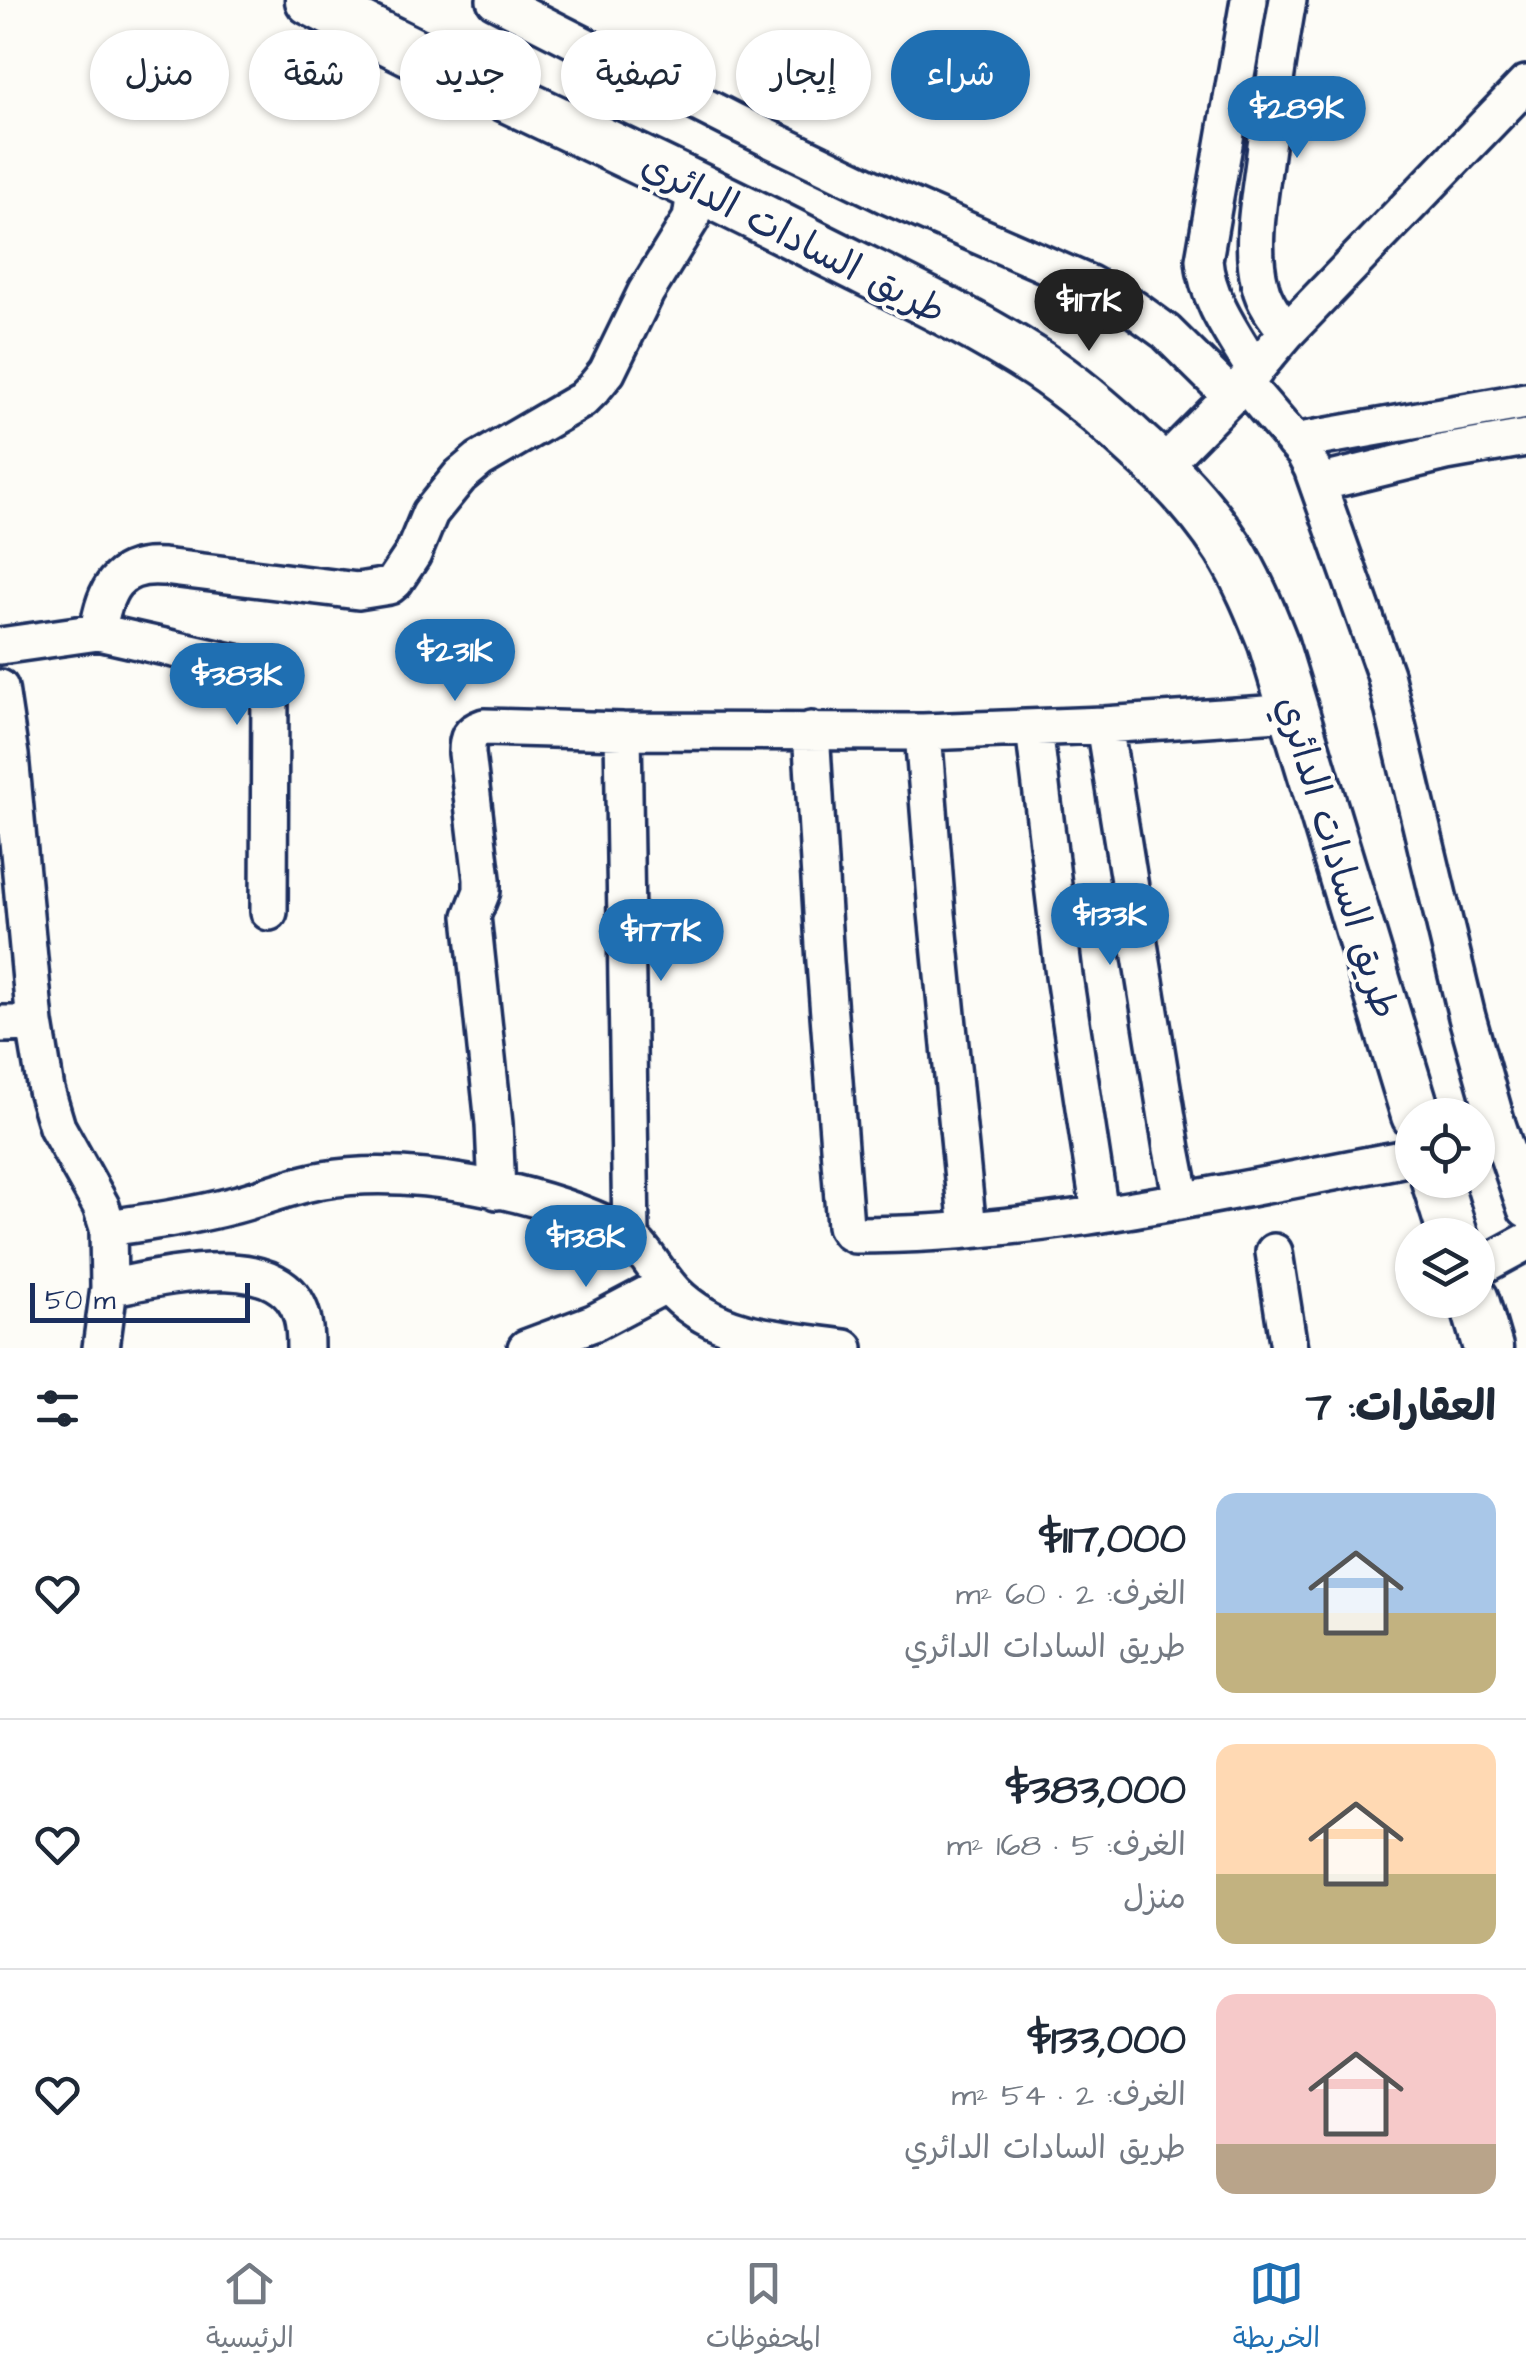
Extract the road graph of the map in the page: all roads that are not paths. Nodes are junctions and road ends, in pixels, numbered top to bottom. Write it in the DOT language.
graph roads {
  1 [pos="310,0"];
  2 [pos="495,0"];
  3 [pos="1249,0"];
  4 [pos="1288,0"];
  5 [pos="1526,84"];
  6 [pos="696,185"];
  7 [pos="1287,332"];
  8 [pos="1243,383"];
  9 [pos="1526,400"];
  10 [pos="1526,438"];
  11 [pos="1294,442"];
  12 [pos="1161,466"];
  13 [pos="1319,483"];
  14 [pos="98,632"];
  15 [pos="0,646"];
  16 [pos="0,688"];
  17 [pos="1294,712"];
  18 [pos="1104,725"];
  19 [pos="1034,728"];
  20 [pos="811,730"];
  21 [pos="623,731"];
  22 [pos="923,732"];
  23 [pos="11,901"];
  24 [pos="269,912"];
  25 [pos="18,1024"];
  26 [pos="1411,1098"];
  27 [pos="1395,1159"];
  28 [pos="496,1191"];
  29 [pos="1182,1200"];
  30 [pos="1526,1208"];
  31 [pos="1100,1213"];
  32 [pos="108,1228"];
  33 [pos="968,1230"];
  34 [pos="630,1237"];
  35 [pos="1526,1242"];
  36 [pos="1274,1252"];
  37 [pos="1495,1259"];
  38 [pos="667,1284"];
  39 [pos="110,1288"];
  40 [pos="1479,1318"];
  41 [pos="747,1341"];
  42 [pos="101,1348"];
  43 [pos="305,1348"];
  44 [pos="526,1348"];
  45 [pos="845,1348"];
  46 [pos="1289,1348"];
  47 [pos="1488,1348"];
  1 -- 6 [label="main road, طريق السادات الدائري"];
  2 -- 8 [label="street"];
  3 -- 8 [label="street"];
  4 -- 7 [label="street"];
  5 -- 7 [label="street"];
  6 -- 12 [label="main road, طريق السادات الدائري"];
  6 -- 14 [label="street"];
  7 -- 8 [label="street"];
  8 -- 11 [label="street"];
  8 -- 12 [label="street"];
  9 -- 11 [label="street"];
  10 -- 13 [label="street"];
  11 -- 13 [label="street"];
  12 -- 17 [label="main road, طريق السادات الدائري"];
  13 -- 30 [label="street"];
  14 -- 15 [label="street"];
  14 -- 24 [label="street"];
  16 -- 23 [label="street"];
  17 -- 18 [label="street"];
  17 -- 26 [label="main road, طريق السادات الدائري"];
  18 -- 19 [label="street"];
  18 -- 29 [label="street"];
  19 -- 22 [label="street"];
  19 -- 31 [label="street"];
  20 -- 21 [label="street"];
  20 -- 22 [label="street"];
  20 -- 33 [label="street"];
  21 -- 28 [label="street"];
  21 -- 34 [label="street"];
  22 -- 33 [label="street"];
  23 -- 25 [label="street"];
  25 -- 32 [label="street"];
  27 -- 29 [label="street"];
  28 -- 32 [label="street"];
  28 -- 34 [label="street"];
  29 -- 31 [label="street"];
  31 -- 33 [label="street"];
  32 -- 39 [label="street"];
  34 -- 38 [label="street"];
  35 -- 37 [label="street"];
  36 -- 46 [label="street"];
  38 -- 41 [label="street"];
  38 -- 44 [label="street"];
  39 -- 42 [label="street"];
  39 -- 43 [label="street"];
  40 -- 47 [label="main road"];
  41 -- 45 [label="street"];
}
